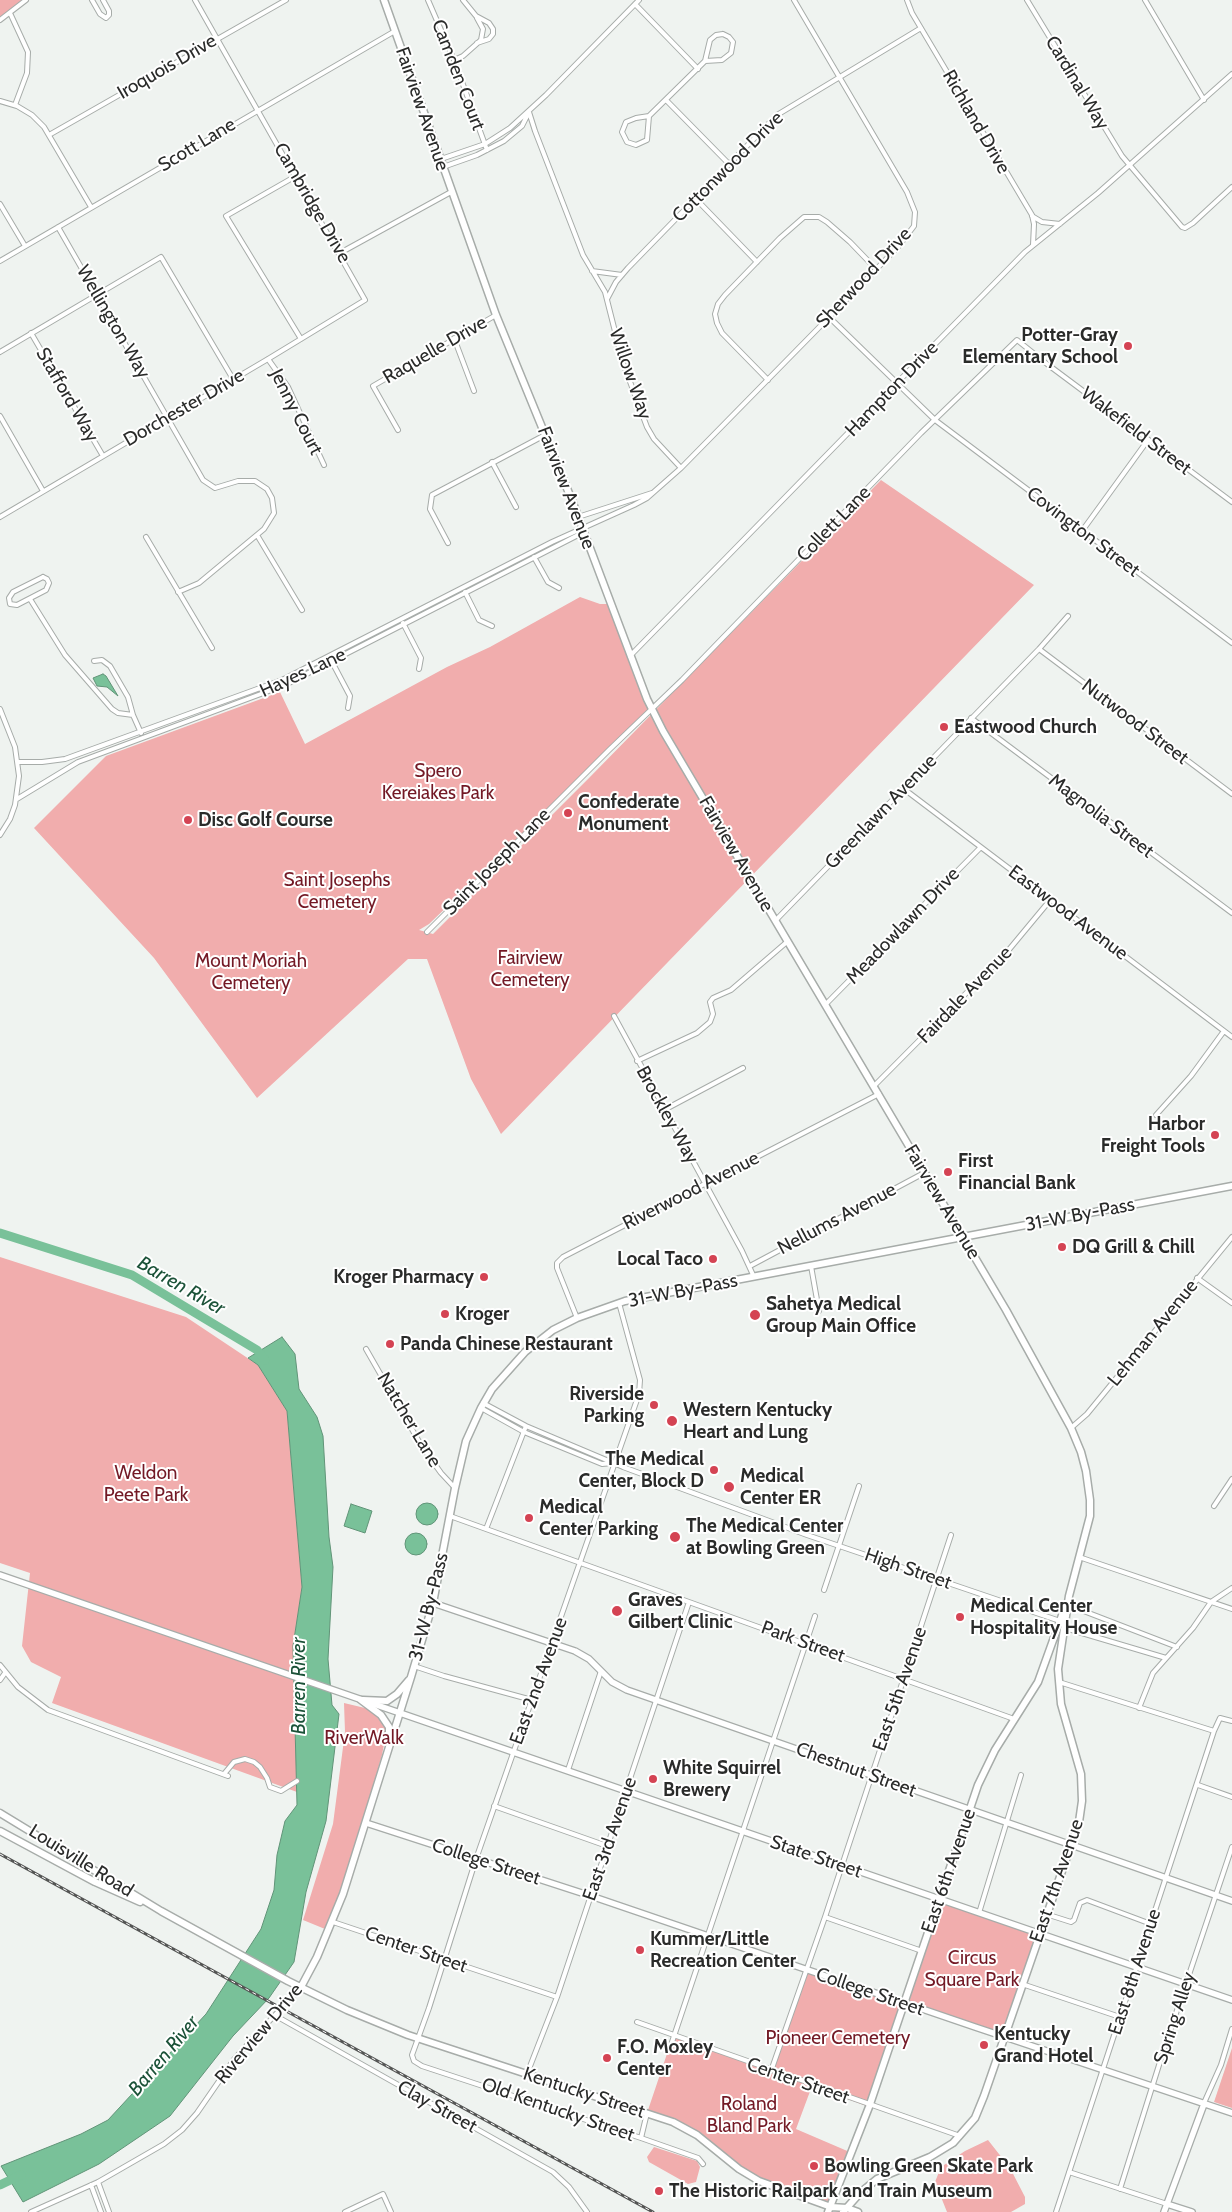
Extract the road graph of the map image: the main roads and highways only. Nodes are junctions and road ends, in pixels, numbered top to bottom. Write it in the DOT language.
graph roads {
  1 [pos="384,0"];
  2 [pos="1232,1186"];
  3 [pos="963,1238"];
  4 [pos="1069,1596"];
  5 [pos="411,1677"];
  6 [pos="1058,1681"];
  7 [pos="400,1712"];
  8 [pos="387,1752"];
  9 [pos="0,1813"];
  10 [pos="0,1831"];
  11 [pos="161,1911"];
  12 [pos="301,1987"];
  13 [pos="830,2210"];
  14 [pos="845,2210"];
  15 [pos="836,2212"];
  16 [pos="858,2212"];
  1 -- 3 [label="main road, Fairview Avenue"];
  2 -- 3 [label="main road, 31-W By-Pass"];
  3 -- 4 [label="main road, Fairview Avenue"];
  3 -- 5 [label="main road, 31-W By-Pass"];
  4 -- 6 [label="main road, Fairview Avenue"];
  4 -- 13 [label="main road, East 6th Avenue"];
  5 -- 7 [label="main road, 31-W By-Pass"];
  5 -- 8 [label="main road"];
  6 -- 14 [label="main road, East 7th Avenue"];
  7 -- 8 [label="main road, Riverview Drive"];
  8 -- 12 [label="main road, Riverview Drive"];
  9 -- 11 [label="main road, Louisville Road"];
  10 -- 11 [label="main road, Louisville Road"];
  11 -- 12 [label="main road, Louisville Road"];
  12 -- 13 [label="main road, Kentucky Street"];
  13 -- 14 [label="main road, Kentucky Street"];
  13 -- 15 [label="main road"];
  14 -- 16 [label="main road, Kentucky Street"];
}
